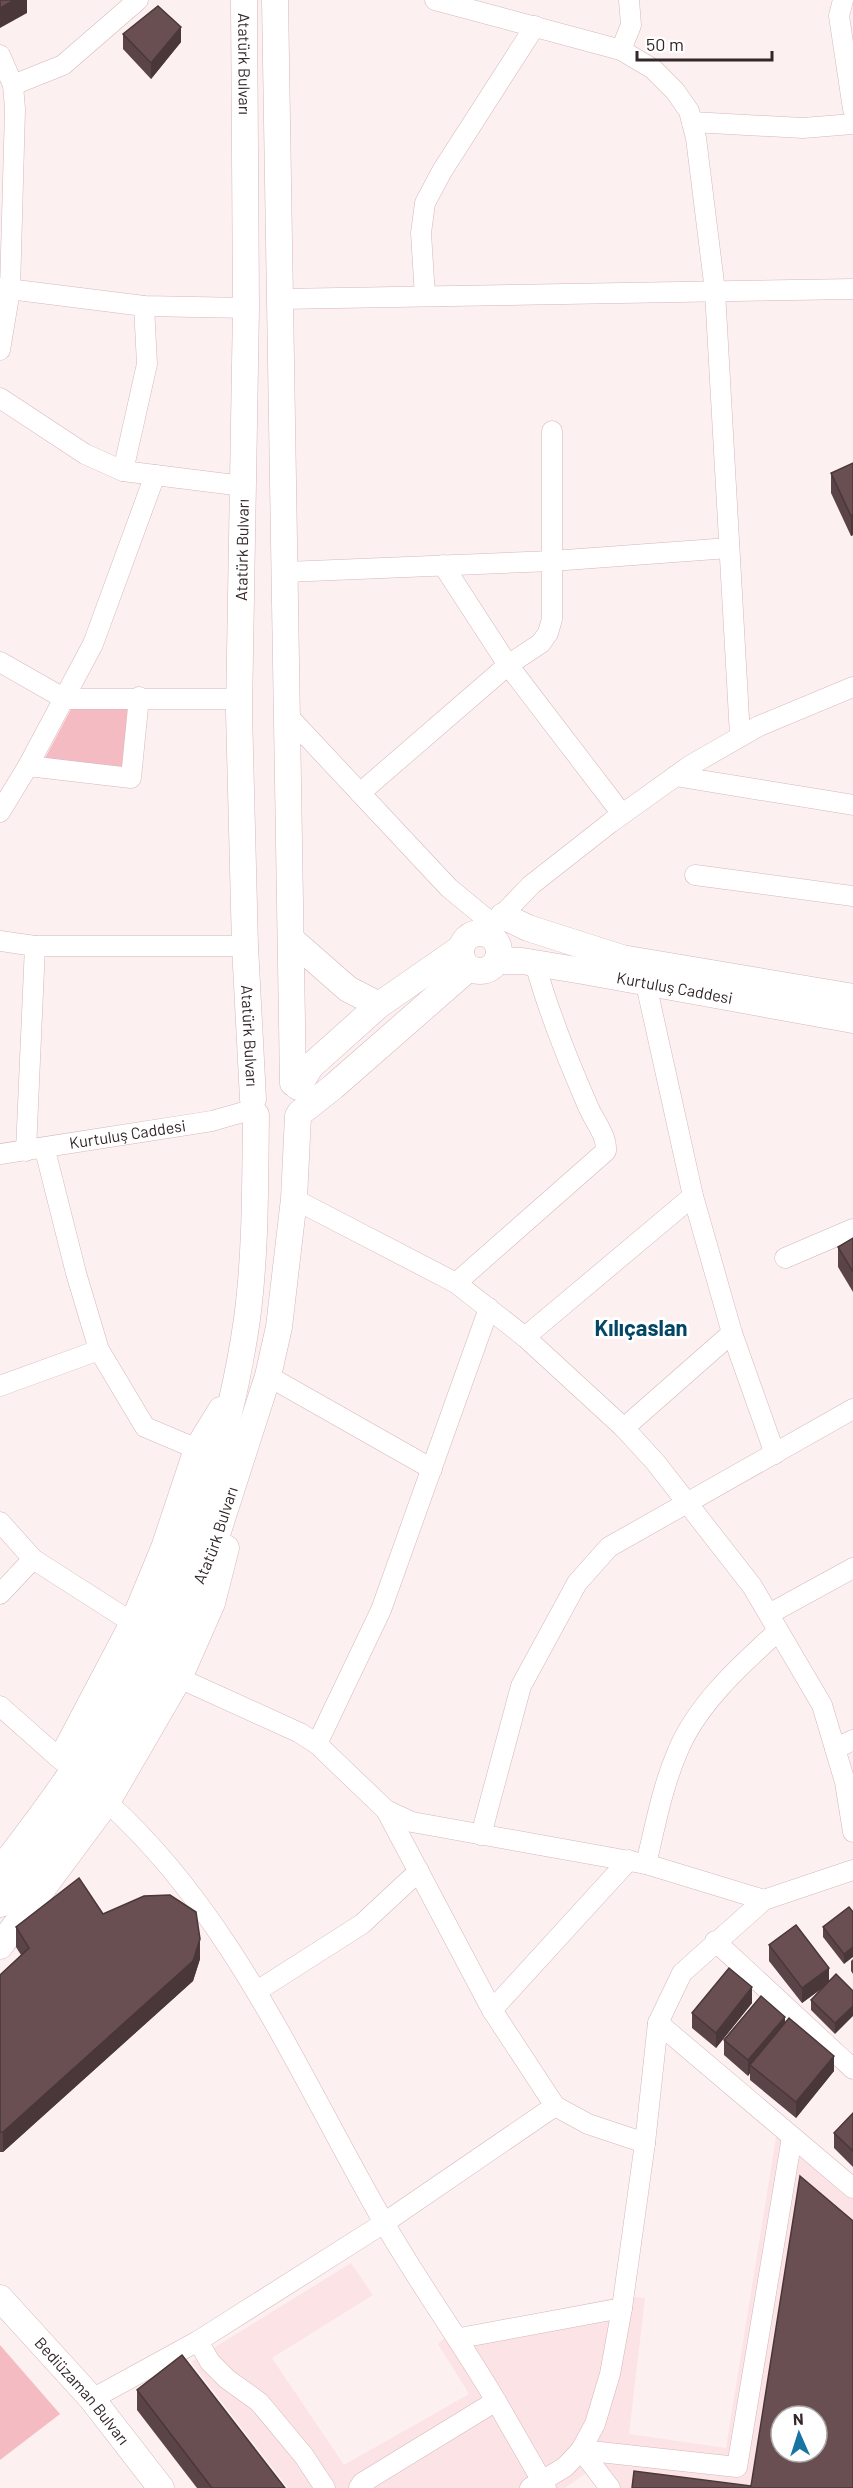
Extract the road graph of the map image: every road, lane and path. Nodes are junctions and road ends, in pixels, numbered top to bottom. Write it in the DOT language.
graph roads {
  1 [pos="138,0"];
  2 [pos="244,0"];
  3 [pos="276,0"];
  4 [pos="435,0"];
  5 [pos="629,0"];
  6 [pos="843,0"];
  7 [pos="535,26"];
  8 [pos="621,50"];
  9 [pos="0,55"];
  10 [pos="13,85"];
  11 [pos="853,110"];
  12 [pos="692,122"];
  13 [pos="853,124"];
  14 [pos="5,289"];
  15 [pos="853,290"];
  16 [pos="715,291"];
  17 [pos="425,296"];
  18 [pos="281,299"];
  19 [pos="144,306"];
  20 [pos="246,308"];
  21 [pos="0,350"];
  22 [pos="0,398"];
  23 [pos="552,431"];
  24 [pos="123,471"];
  25 [pos="154,475"];
  26 [pos="243,486"];
  27 [pos="729,548"];
  28 [pos="552,561"];
  29 [pos="443,565"];
  30 [pos="286,572"];
  31 [pos="0,662"];
  32 [pos="508,665"];
  33 [pos="853,687"];
  34 [pos="139,697"];
  35 [pos="65,699"];
  36 [pos="239,699"];
  37 [pos="288,716"];
  38 [pos="740,736"];
  39 [pos="28,766"];
  40 [pos="675,776"];
  41 [pos="360,793"];
  42 [pos="853,805"];
  43 [pos="0,812"];
  44 [pos="622,814"];
  45 [pos="694,875"];
  46 [pos="853,896"];
  47 [pos="494,925"];
  48 [pos="292,940"];
  49 [pos="0,941"];
  50 [pos="35,946"];
  51 [pos="245,946"];
  52 [pos="465,958"];
  53 [pos="497,961"];
  54 [pos="535,963"];
  55 [pos="645,984"];
  56 [pos="853,997"];
  57 [pos="379,1005"];
  58 [pos="853,1020"];
  59 [pos="295,1085"];
  60 [pos="254,1108"];
  61 [pos="299,1114"];
  62 [pos="36,1150"];
  63 [pos="0,1154"];
  64 [pos="693,1196"];
  65 [pos="294,1198"];
  66 [pos="853,1228"];
  67 [pos="785,1258"];
  68 [pos="456,1283"];
  69 [pos="489,1308"];
  70 [pos="732,1334"];
  71 [pos="525,1337"];
  72 [pos="99,1350"];
  73 [pos="268,1376"];
  74 [pos="0,1386"];
  75 [pos="233,1389"];
  76 [pos="853,1409"];
  77 [pos="624,1428"];
  78 [pos="197,1449"];
  79 [pos="775,1454"];
  80 [pos="432,1469"];
  81 [pos="688,1504"];
  82 [pos="0,1522"];
  83 [pos="33,1559"];
  84 [pos="853,1568"];
  85 [pos="0,1594"];
  86 [pos="773,1622"];
  87 [pos="133,1623"];
  88 [pos="179,1678"];
  89 [pos="0,1706"];
  90 [pos="853,1740"];
  91 [pos="317,1744"];
  92 [pos="835,1749"];
  93 [pos="61,1760"];
  94 [pos="107,1802"];
  95 [pos="386,1810"];
  96 [pos="853,1832"];
  97 [pos="481,1835"];
  98 [pos="0,1848"];
  99 [pos="638,1862"];
  100 [pos="0,1870"];
  101 [pos="853,1870"];
  102 [pos="419,1871"];
  103 [pos="764,1900"];
  104 [pos="0,1904"];
  105 [pos="715,1941"];
  106 [pos="0,1946"];
  107 [pos="257,1991"];
  108 [pos="492,2010"];
  109 [pos="657,2023"];
  110 [pos="853,2068"];
  111 [pos="555,2106"];
  112 [pos="792,2137"];
  113 [pos="645,2143"];
  114 [pos="853,2188"];
  115 [pos="384,2223"];
  116 [pos="0,2298"];
  117 [pos="622,2308"];
  118 [pos="460,2338"];
  119 [pos="198,2341"];
  120 [pos="92,2399"];
  121 [pos="496,2401"];
  122 [pos="581,2450"];
  123 [pos="539,2486"];
  124 [pos="161,2488"];
  125 [pos="325,2488"];
  126 [pos="359,2488"];
  127 [pos="610,2488"];
  1 -- 10 [label="street"];
  2 -- 20 [label="main road, Atatürk Bulvarı"];
  3 -- 18 [label="main road, Atatürk Bulvarı"];
  4 -- 7 [label="street"];
  5 -- 8 [label="street"];
  6 -- 11 [label="street"];
  7 -- 8 [label="street"];
  7 -- 17 [label="street"];
  8 -- 12 [label="street"];
  9 -- 10 [label="street"];
  10 -- 14 [label="street"];
  12 -- 13 [label="street"];
  12 -- 16 [label="street"];
  14 -- 19 [label="street"];
  14 -- 21 [label="street"];
  15 -- 16 [label="street"];
  16 -- 17 [label="street"];
  16 -- 27 [label="street"];
  17 -- 18 [label="street"];
  18 -- 30 [label="main road, Atatürk Bulvarı"];
  19 -- 20 [label="street"];
  19 -- 24 [label="street"];
  20 -- 26 [label="main road, Atatürk Bulvarı"];
  22 -- 24 [label="street"];
  23 -- 28 [label="street"];
  24 -- 25 [label="street"];
  25 -- 26 [label="street"];
  25 -- 35 [label="street"];
  26 -- 36 [label="main road, Atatürk Bulvarı"];
  27 -- 28 [label="street"];
  27 -- 38 [label="street"];
  28 -- 29 [label="street"];
  28 -- 32 [label="street"];
  29 -- 30 [label="street"];
  29 -- 32 [label="street"];
  30 -- 37 [label="main road, Atatürk Bulvarı"];
  31 -- 35 [label="street"];
  32 -- 41 [label="street"];
  32 -- 44 [label="street"];
  33 -- 38 [label="street"];
  34 -- 35 [label="street"];
  34 -- 36 [label="street"];
  34 -- 39 [label="street"];
  35 -- 39 [label="street"];
  36 -- 51 [label="main road, Atatürk Bulvarı"];
  37 -- 41 [label="street"];
  37 -- 48 [label="main road, Atatürk Bulvarı"];
  38 -- 40 [label="street"];
  39 -- 43 [label="street"];
  40 -- 42 [label="street"];
  40 -- 44 [label="street"];
  41 -- 47 [label="street"];
  44 -- 47 [label="street"];
  45 -- 46 [label="street"];
  47 -- 52 [label="main road"];
  47 -- 53 [label="main road"];
  47 -- 56 [label="main road"];
  48 -- 57 [label="main road"];
  48 -- 59 [label="main road, Atatürk Bulvarı"];
  49 -- 50 [label="street"];
  50 -- 51 [label="street"];
  50 -- 62 [label="street"];
  51 -- 60 [label="main road, Atatürk Bulvarı"];
  52 -- 53 [label="main road, Kurtuluş Caddesi"];
  52 -- 57 [label="main road"];
  52 -- 61 [label="main road"];
  53 -- 54 [label="main road, Kurtuluş Caddesi"];
  54 -- 55 [label="main road, Kurtuluş Caddesi"];
  54 -- 68 [label="street"];
  55 -- 58 [label="main road, Kurtuluş Caddesi"];
  55 -- 64 [label="street"];
  57 -- 59 [label="main road"];
  59 -- 60 [label="main road"];
  59 -- 61 [label="main road"];
  60 -- 61 [label="main road"];
  60 -- 62 [label="street, Kurtuluş Caddesi"];
  60 -- 75 [label="main road, Atatürk Bulvarı"];
  61 -- 65 [label="main road, Atatürk Bulvarı"];
  62 -- 63 [label="street, Kurtuluş Caddesi"];
  62 -- 72 [label="street"];
  64 -- 70 [label="street"];
  64 -- 71 [label="street"];
  65 -- 68 [label="street"];
  65 -- 73 [label="main road, Atatürk Bulvarı"];
  66 -- 67 [label="street"];
  68 -- 69 [label="street"];
  69 -- 71 [label="street"];
  69 -- 80 [label="street"];
  70 -- 77 [label="street"];
  70 -- 79 [label="street"];
  71 -- 77 [label="street"];
  72 -- 74 [label="street"];
  72 -- 78 [label="street"];
  73 -- 80 [label="street"];
  73 -- 88 [label="main road"];
  73 -- 104 [label="main road, Atatürk Bulvarı"];
  75 -- 78 [label="main road"];
  75 -- 100 [label="main road, Atatürk Bulvarı"];
  76 -- 79 [label="street"];
  77 -- 81 [label="street"];
  78 -- 87 [label="main road"];
  79 -- 81 [label="street"];
  80 -- 91 [label="street"];
  81 -- 86 [label="street"];
  81 -- 97 [label="street"];
  82 -- 83 [label="street"];
  83 -- 85 [label="street"];
  83 -- 87 [label="street"];
  84 -- 86 [label="street"];
  86 -- 92 [label="street"];
  86 -- 99 [label="street"];
  87 -- 93 [label="main road"];
  88 -- 91 [label="street"];
  88 -- 94 [label="main road"];
  89 -- 93 [label="street"];
  90 -- 92 [label="street"];
  91 -- 95 [label="street"];
  92 -- 96 [label="street"];
  93 -- 98 [label="main road"];
  94 -- 106 [label="main road"];
  94 -- 107 [label="street"];
  95 -- 97 [label="street"];
  95 -- 102 [label="street"];
  97 -- 99 [label="street"];
  99 -- 103 [label="street"];
  99 -- 108 [label="street"];
  101 -- 103 [label="street"];
  102 -- 107 [label="street"];
  102 -- 108 [label="street"];
  103 -- 105 [label="street"];
  105 -- 109 [label="street"];
  105 -- 110 [label="street"];
  107 -- 115 [label="street"];
  108 -- 111 [label="street"];
  109 -- 112 [label="street"];
  109 -- 113 [label="street"];
  111 -- 113 [label="street"];
  111 -- 115 [label="street"];
  112 -- 114 [label="street"];
  112 -- 122 [label="street"];
  113 -- 117 [label="street"];
  115 -- 118 [label="street"];
  115 -- 119 [label="street"];
  116 -- 120 [label="main road, Bediüzaman Bulvarı"];
  117 -- 118 [label="street"];
  117 -- 122 [label="street"];
  118 -- 121 [label="street"];
  119 -- 120 [label="street"];
  119 -- 125 [label="street"];
  120 -- 124 [label="main road, Bediüzaman Bulvarı"];
  121 -- 123 [label="street"];
  121 -- 126 [label="street"];
  122 -- 123 [label="street"];
  122 -- 127 [label="street"];
}
